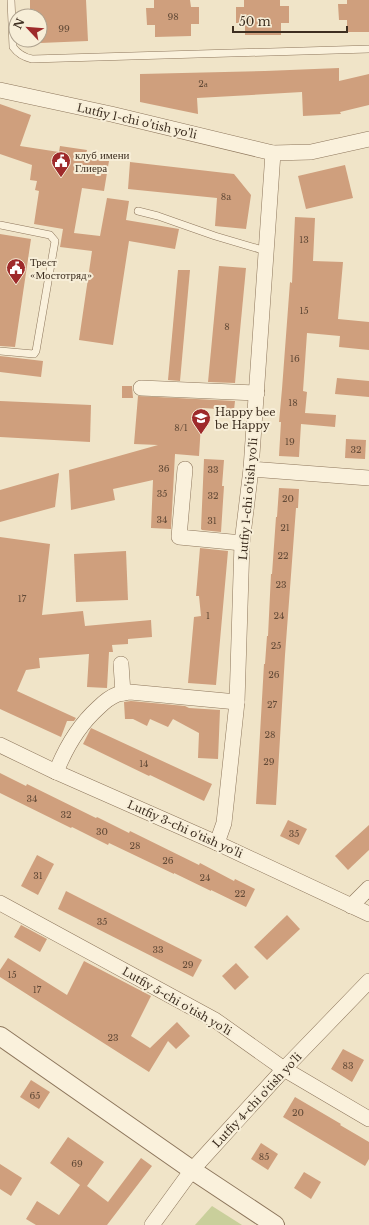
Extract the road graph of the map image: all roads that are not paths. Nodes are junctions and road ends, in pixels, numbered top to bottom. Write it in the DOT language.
graph roads {
  1 [pos="11,0"];
  2 [pos="369,49"];
  3 [pos="0,90"];
  4 [pos="369,139"];
  5 [pos="273,153"];
  6 [pos="138,211"];
  7 [pos="0,225"];
  8 [pos="266,251"];
  9 [pos="0,351"];
  10 [pos="141,388"];
  11 [pos="257,393"];
  12 [pos="184,469"];
  13 [pos="252,469"];
  14 [pos="369,478"];
  15 [pos="242,543"];
  16 [pos="121,664"];
  17 [pos="123,693"];
  18 [pos="236,702"];
  19 [pos="0,745"];
  20 [pos="56,772"];
  21 [pos="217,843"];
  22 [pos="369,888"];
  23 [pos="0,903"];
  24 [pos="351,906"];
  25 [pos="369,914"];
  26 [pos="369,981"];
  27 [pos="0,1036"];
  28 [pos="284,1069"];
  29 [pos="369,1118"];
  30 [pos="192,1170"];
  31 [pos="152,1225"];
  32 [pos="275,1225"];
  1 -- 2 [label="lane"];
  3 -- 5 [label="street, Lutfiy 1-chi o'tish yo'li"];
  4 -- 5 [label="street, Lutfiy 1-chi o'tish yo'li"];
  5 -- 8 [label="street, Lutfiy 1-chi o'tish yo'li"];
  6 -- 8 [label="lane"];
  7 -- 9 [label="lane"];
  8 -- 11 [label="street, Lutfiy 1-chi o'tish yo'li"];
  10 -- 11 [label="street"];
  11 -- 13 [label="street, Lutfiy 1-chi o'tish yo'li"];
  12 -- 15 [label="street"];
  13 -- 14 [label="street"];
  13 -- 15 [label="street, Lutfiy 1-chi o'tish yo'li"];
  15 -- 18 [label="street, Lutfiy 1-chi o'tish yo'li"];
  16 -- 17 [label="street"];
  17 -- 18 [label="street"];
  17 -- 20 [label="street"];
  18 -- 21 [label="street, Lutfiy 1-chi o'tish yo'li"];
  19 -- 20 [label="street, Lutfiy 3-chi o'tish yo'li"];
  20 -- 21 [label="street, Lutfiy 3-chi o'tish yo'li"];
  21 -- 24 [label="street, Lutfiy 3-chi o'tish yo'li"];
  22 -- 24 [label="street"];
  23 -- 28 [label="street, Lutfiy 5-chi o'tish yo'li"];
  24 -- 25 [label="street, Lutfiy 3-chi o'tish yo'li"];
  26 -- 28 [label="street, Lutfiy 4-chi o'tish yo'li"];
  27 -- 30 [label="street"];
  28 -- 29 [label="street, Lutfiy 5-chi o'tish yo'li"];
  28 -- 30 [label="street, Lutfiy 4-chi o'tish yo'li"];
  30 -- 31 [label="street, Lutfiy 4-chi o'tish yo'li"];
  30 -- 32 [label="street"];
}
